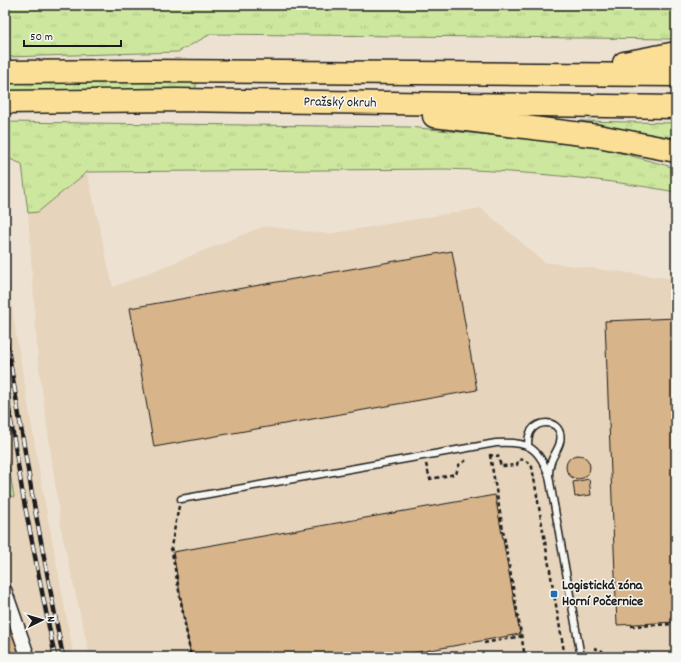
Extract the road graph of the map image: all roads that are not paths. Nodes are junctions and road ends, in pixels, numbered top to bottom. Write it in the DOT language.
graph roads {
  1 [pos="676,54"];
  2 [pos="5,72"];
  3 [pos="542,72"];
  4 [pos="676,74"];
  5 [pos="5,102"];
  6 [pos="297,102"];
  7 [pos="676,107"];
  8 [pos="676,151"];
  9 [pos="528,446"];
  10 [pos="549,476"];
  11 [pos="181,499"];
  12 [pos="5,591"];
  13 [pos="28,657"];
  14 [pos="581,657"];
  1 -- 3 [label="highway"];
  2 -- 3 [label="highway"];
  3 -- 4 [label="highway"];
  5 -- 6 [label="highway, Pražský okruh"];
  6 -- 7 [label="highway, Pražský okruh"];
  6 -- 8 [label="highway"];
  9 -- 10 [label="lane"];
  9 -- 10 [label="lane"];
  9 -- 11 [label="lane"];
  10 -- 14 [label="lane"];
  12 -- 13 [label="street"];
}
